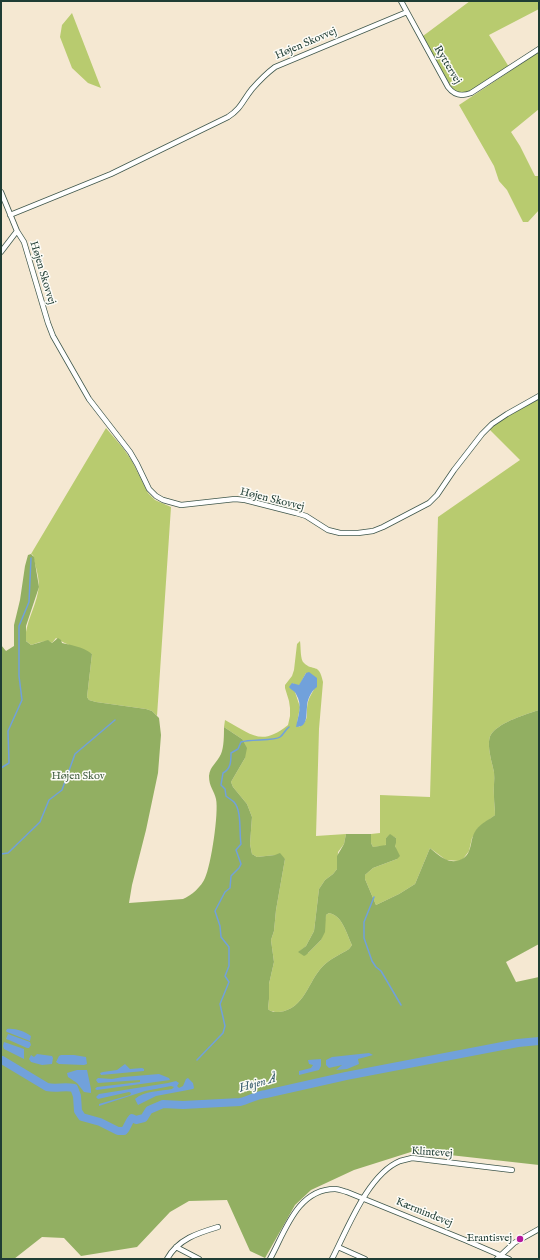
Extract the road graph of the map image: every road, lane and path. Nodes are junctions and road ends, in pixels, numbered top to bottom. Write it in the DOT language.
graph roads {
  1 [pos="401,1"];
  2 [pos="407,12"];
  3 [pos="539,49"];
  4 [pos="1,192"];
  5 [pos="10,215"];
  6 [pos="17,231"];
  7 [pos="1,252"];
  8 [pos="539,396"];
  9 [pos="512,1170"];
  10 [pos="363,1198"];
  11 [pos="218,1227"];
  12 [pos="539,1229"];
  13 [pos="176,1247"];
  14 [pos="338,1247"];
  15 [pos="501,1254"];
  16 [pos="167,1259"];
  17 [pos="200,1259"];
  18 [pos="270,1259"];
  19 [pos="332,1259"];
  20 [pos="365,1259"];
  21 [pos="497,1259"];
  22 [pos="509,1259"];
  1 -- 2 [label="street, Ryttervej"];
  2 -- 3 [label="street, Ryttervej"];
  2 -- 5 [label="street, Højen Skovvej"];
  4 -- 5 [label="street"];
  5 -- 6 [label="street"];
  6 -- 7 [label="street, Højen Skovvej"];
  6 -- 8 [label="street, Højen Skovvej"];
  9 -- 10 [label="street, Klintevej"];
  10 -- 14 [label="street, Klintevej"];
  10 -- 15 [label="street, Kærmindevej"];
  10 -- 18 [label="street, Kærmindevej"];
  11 -- 13 [label="street"];
  12 -- 15 [label="street"];
  13 -- 16 [label="street"];
  13 -- 17 [label="street"];
  14 -- 19 [label="street, Klintevej"];
  14 -- 20 [label="street"];
  15 -- 21 [label="street"];
  15 -- 22 [label="street"];
}
